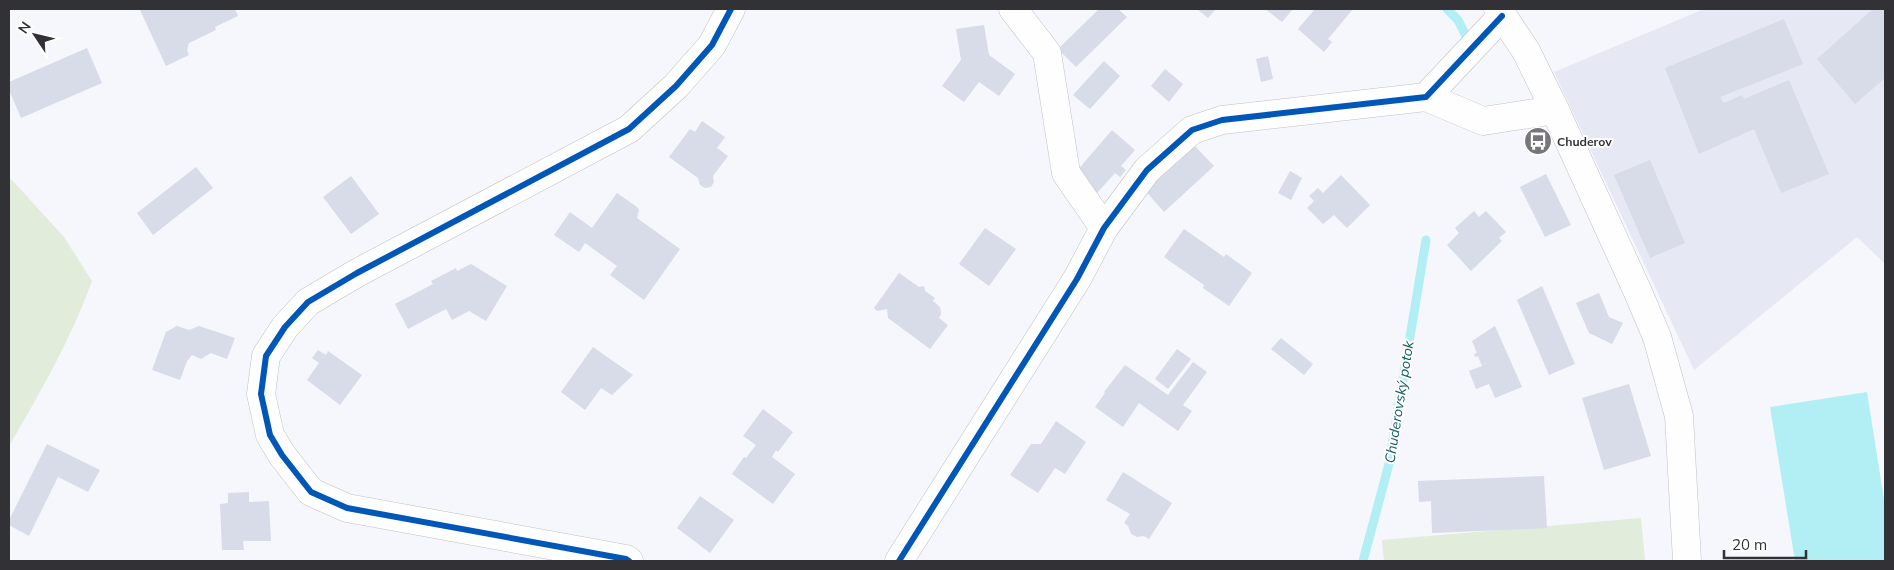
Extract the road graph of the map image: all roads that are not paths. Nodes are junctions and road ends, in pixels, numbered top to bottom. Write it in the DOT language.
graph roads {
  1 [pos="732,9"];
  2 [pos="1013,9"];
  3 [pos="1495,20"];
  4 [pos="1426,97"];
  5 [pos="1555,110"];
  6 [pos="1104,228"];
  7 [pos="629,561"];
  8 [pos="899,561"];
  9 [pos="1687,561"];
  1 -- 7 [label="street"];
  2 -- 6 [label="street"];
  3 -- 4 [label="street"];
  3 -- 5 [label="street"];
  4 -- 5 [label="street"];
  4 -- 6 [label="street"];
  5 -- 9 [label="street"];
  6 -- 8 [label="street"];
}
